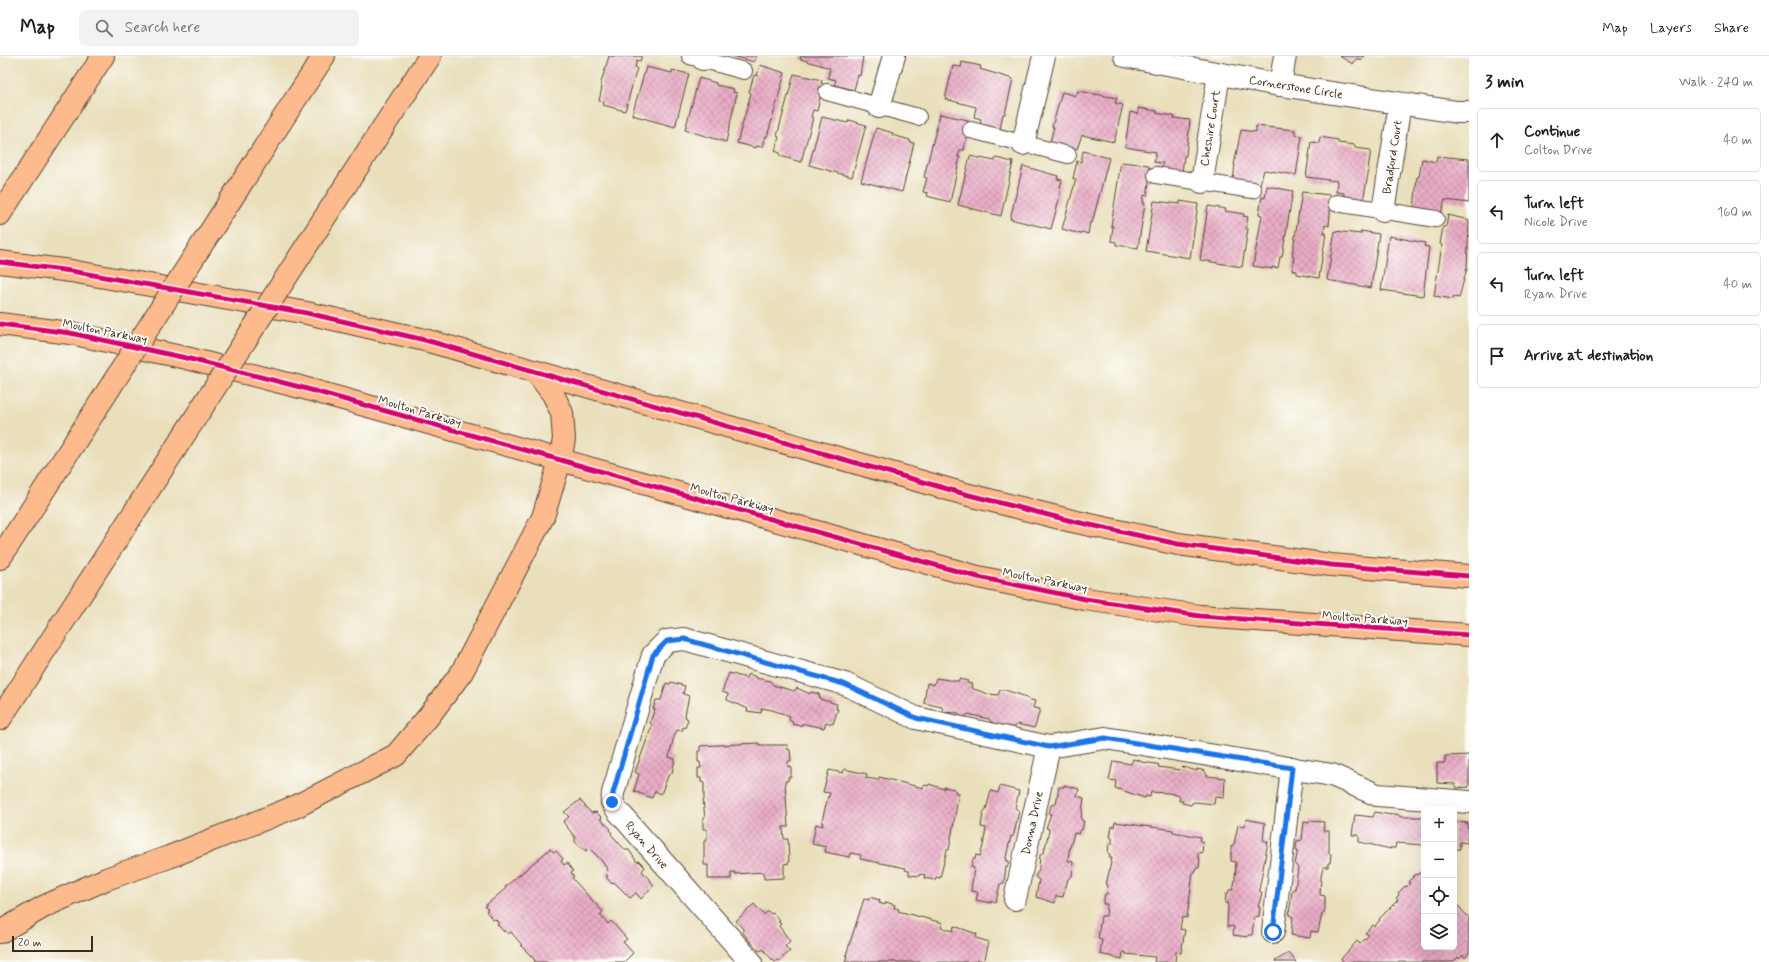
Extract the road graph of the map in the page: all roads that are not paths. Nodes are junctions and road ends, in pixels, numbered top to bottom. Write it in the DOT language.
graph roads {
  1 [pos="103,56"];
  2 [pos="324,56"];
  3 [pos="430,56"];
  4 [pos="894,56"];
  5 [pos="1044,56"];
  6 [pos="1125,56"];
  7 [pos="1285,56"];
  8 [pos="699,57"];
  9 [pos="1168,60"];
  10 [pos="744,71"];
  11 [pos="1219,74"];
  12 [pos="1280,85"];
  13 [pos="827,92"];
  14 [pos="1400,104"];
  15 [pos="879,106"];
  16 [pos="1469,112"];
  17 [pos="918,117"];
  18 [pos="971,130"];
  19 [pos="1023,144"];
  20 [pos="1068,155"];
  21 [pos="1156,175"];
  22 [pos="1202,182"];
  23 [pos="1253,190"];
  24 [pos="1336,203"];
  25 [pos="1384,211"];
  26 [pos="0,214"];
  27 [pos="1436,219"];
  28 [pos="0,262"];
  29 [pos="0,324"];
  30 [pos="537,373"];
  31 [pos="560,461"];
  32 [pos="0,558"];
  33 [pos="1469,576"];
  34 [pos="1469,635"];
  35 [pos="0,719"];
  36 [pos="1049,747"];
  37 [pos="1292,768"];
  38 [pos="1469,802"];
  39 [pos="1015,899"];
  40 [pos="0,932"];
  41 [pos="1273,932"];
  42 [pos="741,959"];
  1 -- 26 [label="main road"];
  2 -- 32 [label="main road, bridge"];
  3 -- 35 [label="main road, bridge"];
  4 -- 15 [label="street"];
  5 -- 19 [label="street"];
  6 -- 9 [label="street, Cornerstone Circle"];
  7 -- 12 [label="street"];
  8 -- 10 [label="lane"];
  9 -- 11 [label="street, Cornerstone Circle"];
  11 -- 12 [label="street, Cornerstone Circle"];
  11 -- 22 [label="street, Cheshire Court"];
  12 -- 14 [label="street, Cornerstone Circle"];
  13 -- 15 [label="lane"];
  14 -- 16 [label="street, Cornerstone Circle"];
  14 -- 25 [label="street, Bradford Court"];
  15 -- 17 [label="lane"];
  18 -- 19 [label="lane"];
  19 -- 20 [label="lane"];
  21 -- 22 [label="lane"];
  22 -- 23 [label="lane"];
  24 -- 25 [label="lane"];
  25 -- 27 [label="lane"];
  28 -- 30 [label="main road"];
  29 -- 31 [label="main road, Moulton Parkway"];
  30 -- 31 [label="main road"];
  30 -- 33 [label="main road"];
  31 -- 34 [label="main road, Moulton Parkway"];
  31 -- 40 [label="main road"];
  36 -- 37 [label="street"];
  36 -- 39 [label="street, Donna Drive"];
  36 -- 42 [label="street, Ryan Drive"];
  37 -- 38 [label="street"];
  37 -- 41 [label="street"];
}
